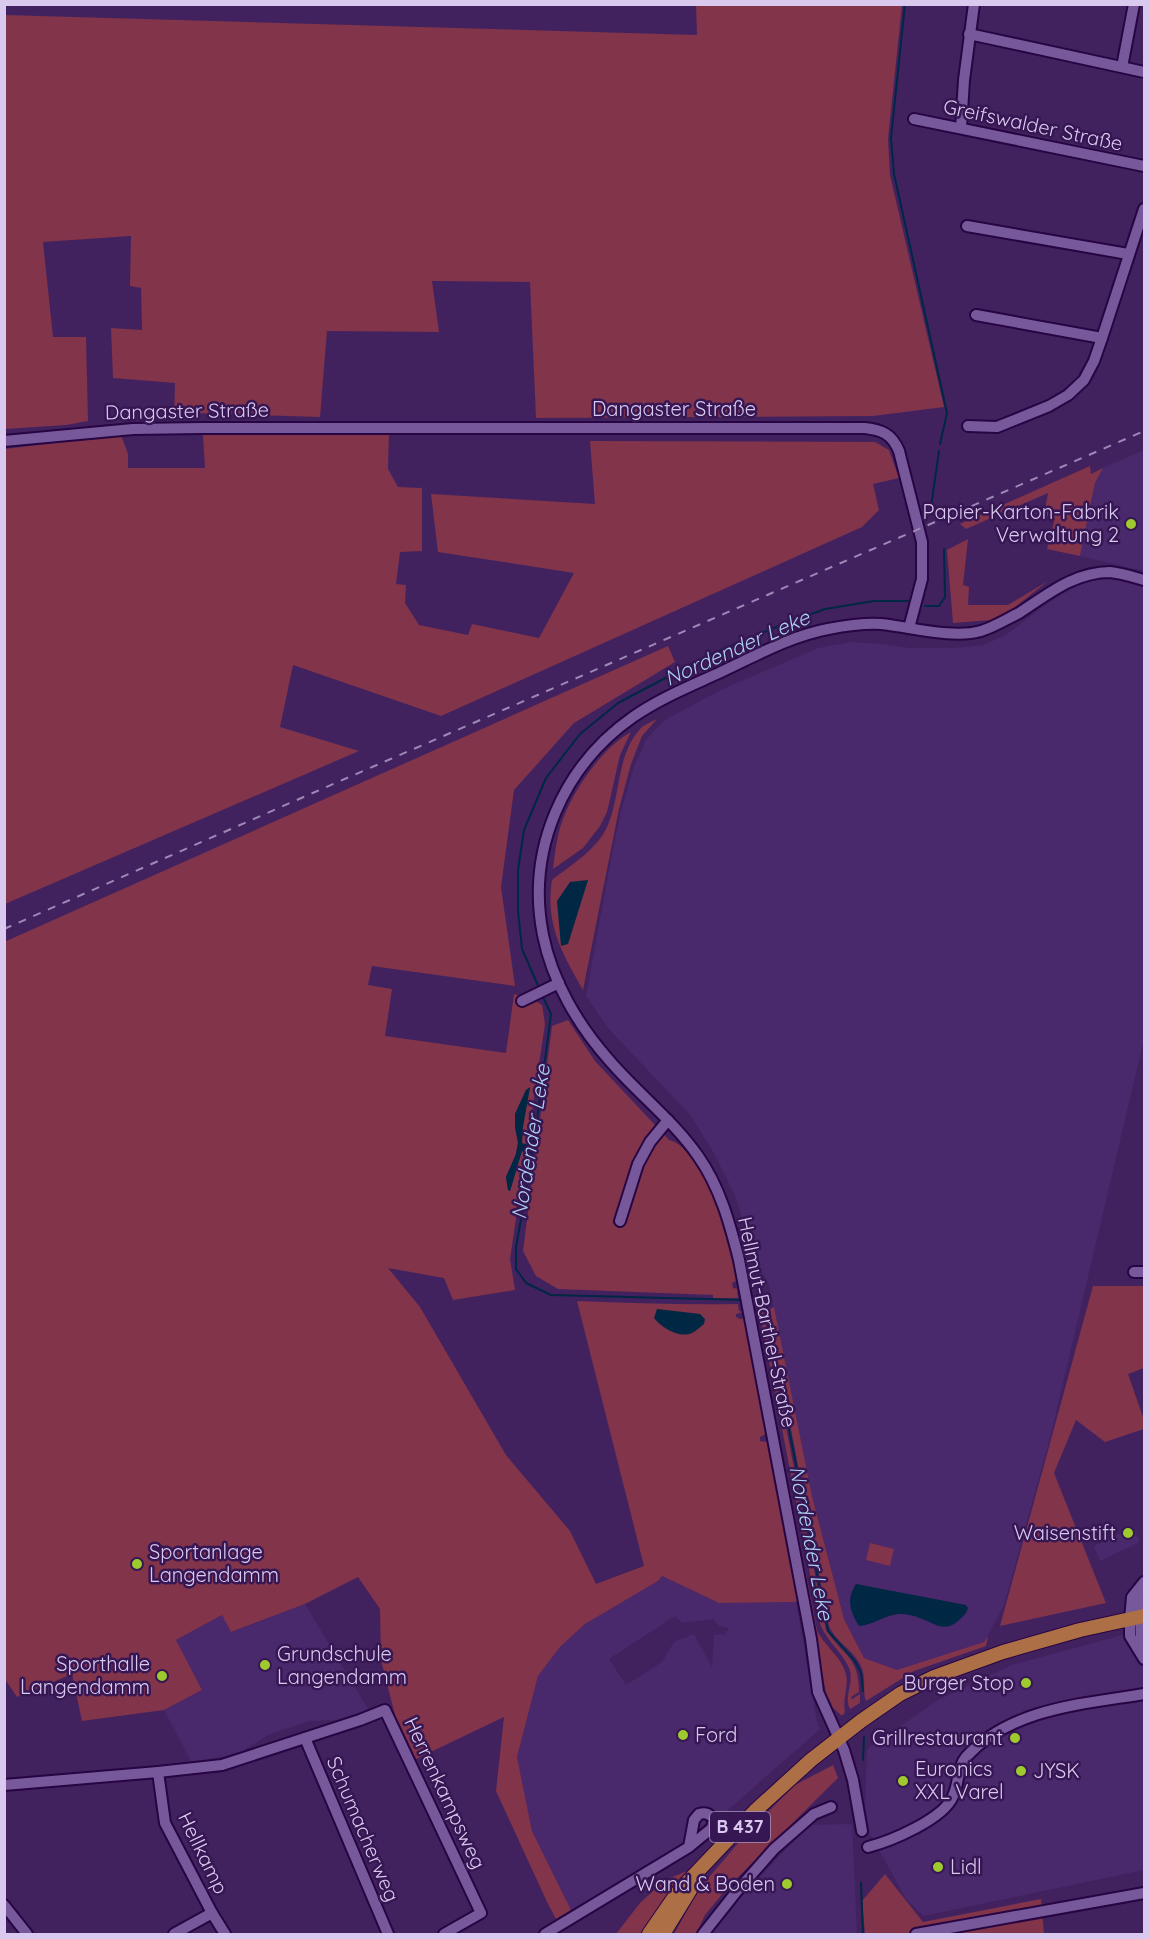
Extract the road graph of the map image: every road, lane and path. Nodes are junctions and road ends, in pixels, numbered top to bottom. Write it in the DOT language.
graph roads {
  1 [pos="974,4"];
  2 [pos="1134,4"];
  3 [pos="969,34"];
  4 [pos="1122,67"];
  5 [pos="1144,72"];
  6 [pos="914,119"];
  7 [pos="960,128"];
  8 [pos="1144,166"];
  9 [pos="1144,208"];
  10 [pos="967,226"];
  11 [pos="1128,254"];
  12 [pos="976,315"];
  13 [pos="1102,338"];
  14 [pos="968,426"];
  15 [pos="4,441"];
  16 [pos="1144,580"];
  17 [pos="909,628"];
  18 [pos="560,983"];
  19 [pos="522,1002"];
  20 [pos="668,1120"];
  21 [pos="620,1221"];
  22 [pos="1143,1583"];
  23 [pos="1138,1617"];
  24 [pos="1143,1655"];
  25 [pos="1144,1694"];
  26 [pos="305,1738"];
  27 [pos="839,1738"];
  28 [pos="158,1772"];
  29 [pos="4,1785"];
  30 [pos="831,1807"];
  31 [pos="862,1831"];
  32 [pos="689,1847"];
  33 [pos="868,1847"];
  34 [pos="703,1868"];
  35 [pos="1144,1893"];
  36 [pos="6,1909"];
  37 [pos="212,1913"];
  38 [pos="27,1935"];
  39 [pos="174,1935"];
  40 [pos="225,1935"];
  41 [pos="388,1935"];
  42 [pos="444,1935"];
  43 [pos="545,1935"];
  44 [pos="649,1935"];
  45 [pos="663,1935"];
  46 [pos="703,1935"];
  47 [pos="916,1935"];
  1 -- 3 [label="street"];
  2 -- 4 [label="street"];
  3 -- 4 [label="street"];
  3 -- 7 [label="street"];
  4 -- 5 [label="street"];
  6 -- 7 [label="street, Greifswalder Straße"];
  7 -- 8 [label="street, Greifswalder Straße"];
  9 -- 11 [label="street"];
  10 -- 11 [label="street"];
  11 -- 13 [label="street"];
  12 -- 13 [label="street"];
  13 -- 14 [label="street"];
  15 -- 17 [label="street, Dangaster Straße"];
  16 -- 17 [label="street"];
  17 -- 18 [label="street, Hellmut-Barthel-Straße"];
  18 -- 19 [label="street"];
  18 -- 20 [label="street, Hellmut-Barthel-Straße"];
  20 -- 21 [label="street"];
  20 -- 27 [label="street, Hellmut-Barthel-Straße"];
  22 -- 23 [label="street"];
  23 -- 24 [label="street"];
  23 -- 27 [label="main road, B 437"];
  25 -- 33 [label="street"];
  26 -- 28 [label="street, Herrenkampsweg"];
  26 -- 41 [label="street, Schumacherweg"];
  26 -- 42 [label="street, Herrenkampsweg"];
  27 -- 31 [label="street, Hellmut-Barthel-Straße"];
  27 -- 34 [label="main road, B 437"];
  28 -- 29 [label="street, Herrenkampsweg"];
  28 -- 37 [label="street, Hellkamp"];
  30 -- 46 [label="street"];
  32 -- 43 [label="street"];
  34 -- 44 [label="main road, B 437"];
  34 -- 45 [label="main road, B 437"];
  35 -- 47 [label="street"];
  36 -- 38 [label="street"];
  37 -- 39 [label="street, Hellkamp"];
  37 -- 40 [label="street, Hellkamp"];
}
